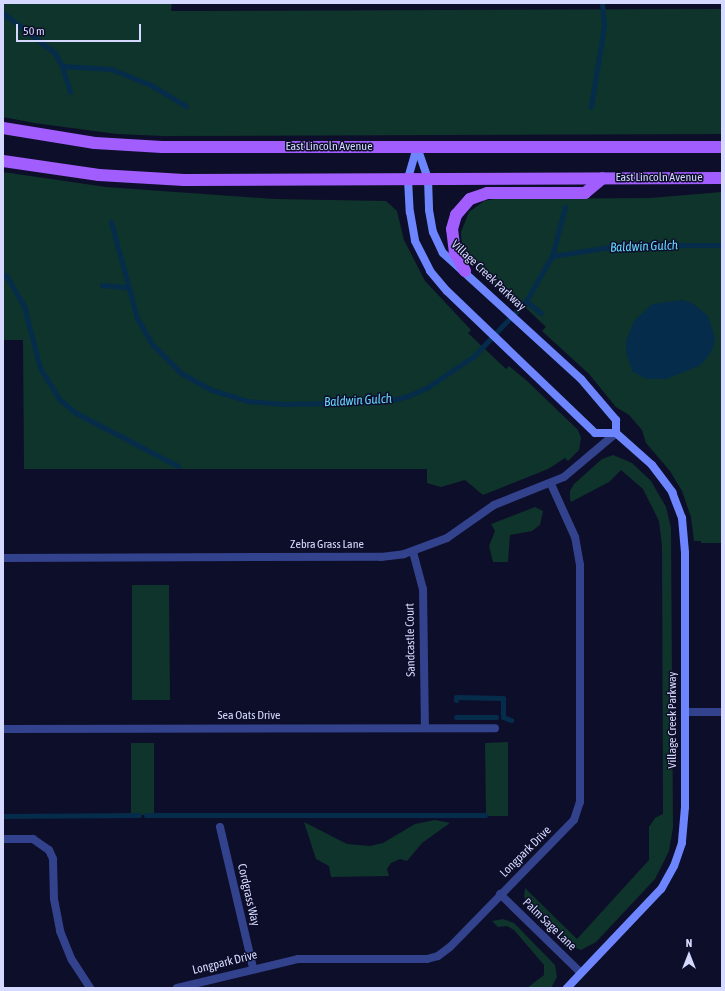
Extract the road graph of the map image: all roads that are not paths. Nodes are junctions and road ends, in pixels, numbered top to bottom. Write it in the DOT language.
graph roads {
  1 [pos="3,128"];
  2 [pos="417,147"];
  3 [pos="722,147"];
  4 [pos="3,161"];
  5 [pos="603,178"];
  6 [pos="722,178"];
  7 [pos="408,179"];
  8 [pos="428,179"];
  9 [pos="465,271"];
  10 [pos="616,433"];
  11 [pos="551,484"];
  12 [pos="413,552"];
  13 [pos="3,558"];
  14 [pos="685,712"];
  15 [pos="722,712"];
  16 [pos="425,728"];
  17 [pos="495,728"];
  18 [pos="3,729"];
  19 [pos="220,828"];
  20 [pos="3,839"];
  21 [pos="500,894"];
  22 [pos="253,968"];
  23 [pos="581,973"];
  24 [pos="188,986"];
  25 [pos="90,988"];
  26 [pos="177,988"];
  27 [pos="567,988"];
  1 -- 2 [label="main road, East Lincoln Avenue"];
  2 -- 3 [label="main road, East Lincoln Avenue"];
  2 -- 7 [label="street"];
  2 -- 8 [label="street, Village Creek Parkway"];
  4 -- 7 [label="main road"];
  5 -- 6 [label="main road, East Lincoln Avenue"];
  5 -- 8 [label="main road, East Lincoln Avenue"];
  5 -- 9 [label="main road"];
  7 -- 8 [label="main road, East Lincoln Avenue"];
  7 -- 10 [label="street"];
  8 -- 9 [label="street, Village Creek Parkway"];
  9 -- 10 [label="street, Village Creek Parkway"];
  10 -- 11 [label="street, Zebra Grass Lane"];
  10 -- 14 [label="street, Village Creek Parkway"];
  11 -- 12 [label="street, Zebra Grass Lane"];
  11 -- 21 [label="street, Longpark Drive"];
  12 -- 13 [label="street, Zebra Grass Lane"];
  12 -- 16 [label="street, Sandcastle Court"];
  14 -- 15 [label="street"];
  14 -- 23 [label="street, Village Creek Parkway"];
  16 -- 17 [label="street, Sea Oats Drive"];
  16 -- 18 [label="street, Sea Oats Drive"];
  19 -- 22 [label="street, Cordgrass Way"];
  20 -- 25 [label="street"];
  21 -- 22 [label="street, Longpark Drive"];
  21 -- 23 [label="street, Palm Sage Lane"];
  22 -- 24 [label="street, Longpark Drive"];
  23 -- 27 [label="street, Village Creek Parkway"];
  24 -- 26 [label="street, Longpark Drive"];
}
